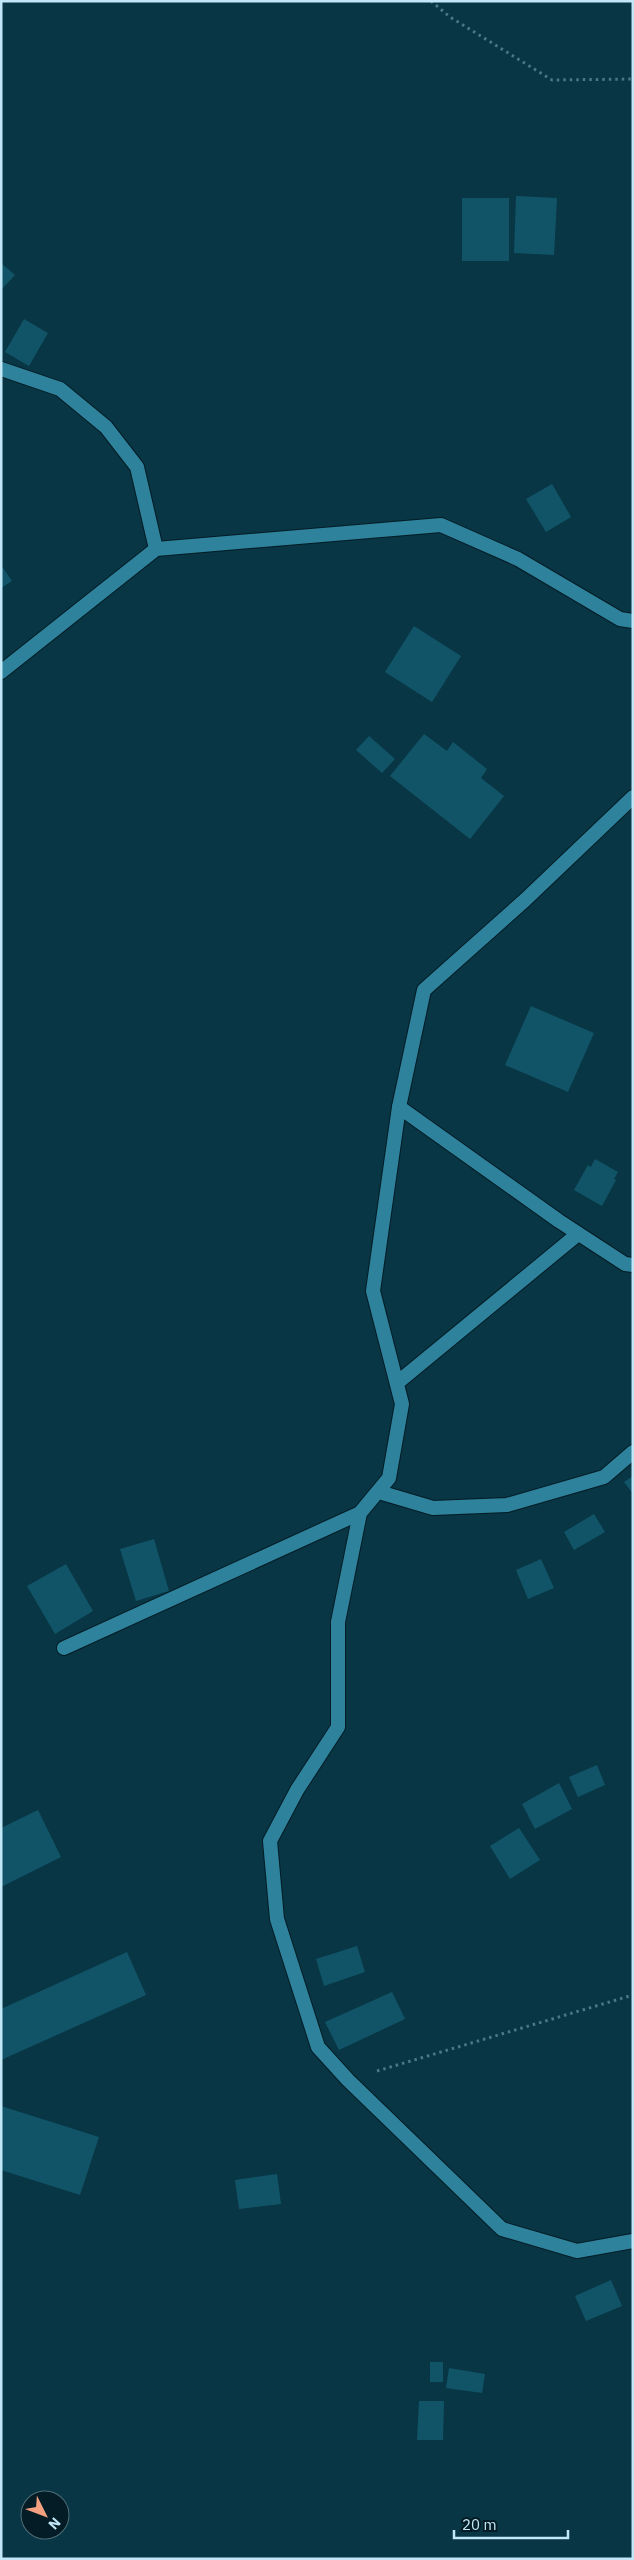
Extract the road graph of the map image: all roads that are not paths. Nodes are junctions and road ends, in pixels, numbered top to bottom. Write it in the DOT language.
graph roads {
  1 [pos="1,369"];
  2 [pos="156,549"];
  3 [pos="633,621"];
  4 [pos="1,672"];
  5 [pos="633,797"];
  6 [pos="398,1107"];
  7 [pos="578,1234"];
  8 [pos="633,1265"];
  9 [pos="397,1383"];
  10 [pos="633,1452"];
  11 [pos="379,1492"];
  12 [pos="360,1513"];
  13 [pos="64,1648"];
  14 [pos="633,2241"];
  1 -- 2 [label="street"];
  2 -- 3 [label="street"];
  2 -- 4 [label="street"];
  5 -- 6 [label="street"];
  6 -- 7 [label="street"];
  6 -- 9 [label="street"];
  7 -- 8 [label="street"];
  7 -- 9 [label="street"];
  9 -- 11 [label="street"];
  10 -- 11 [label="street"];
  11 -- 12 [label="street"];
  12 -- 13 [label="street"];
  12 -- 14 [label="street"];
}
